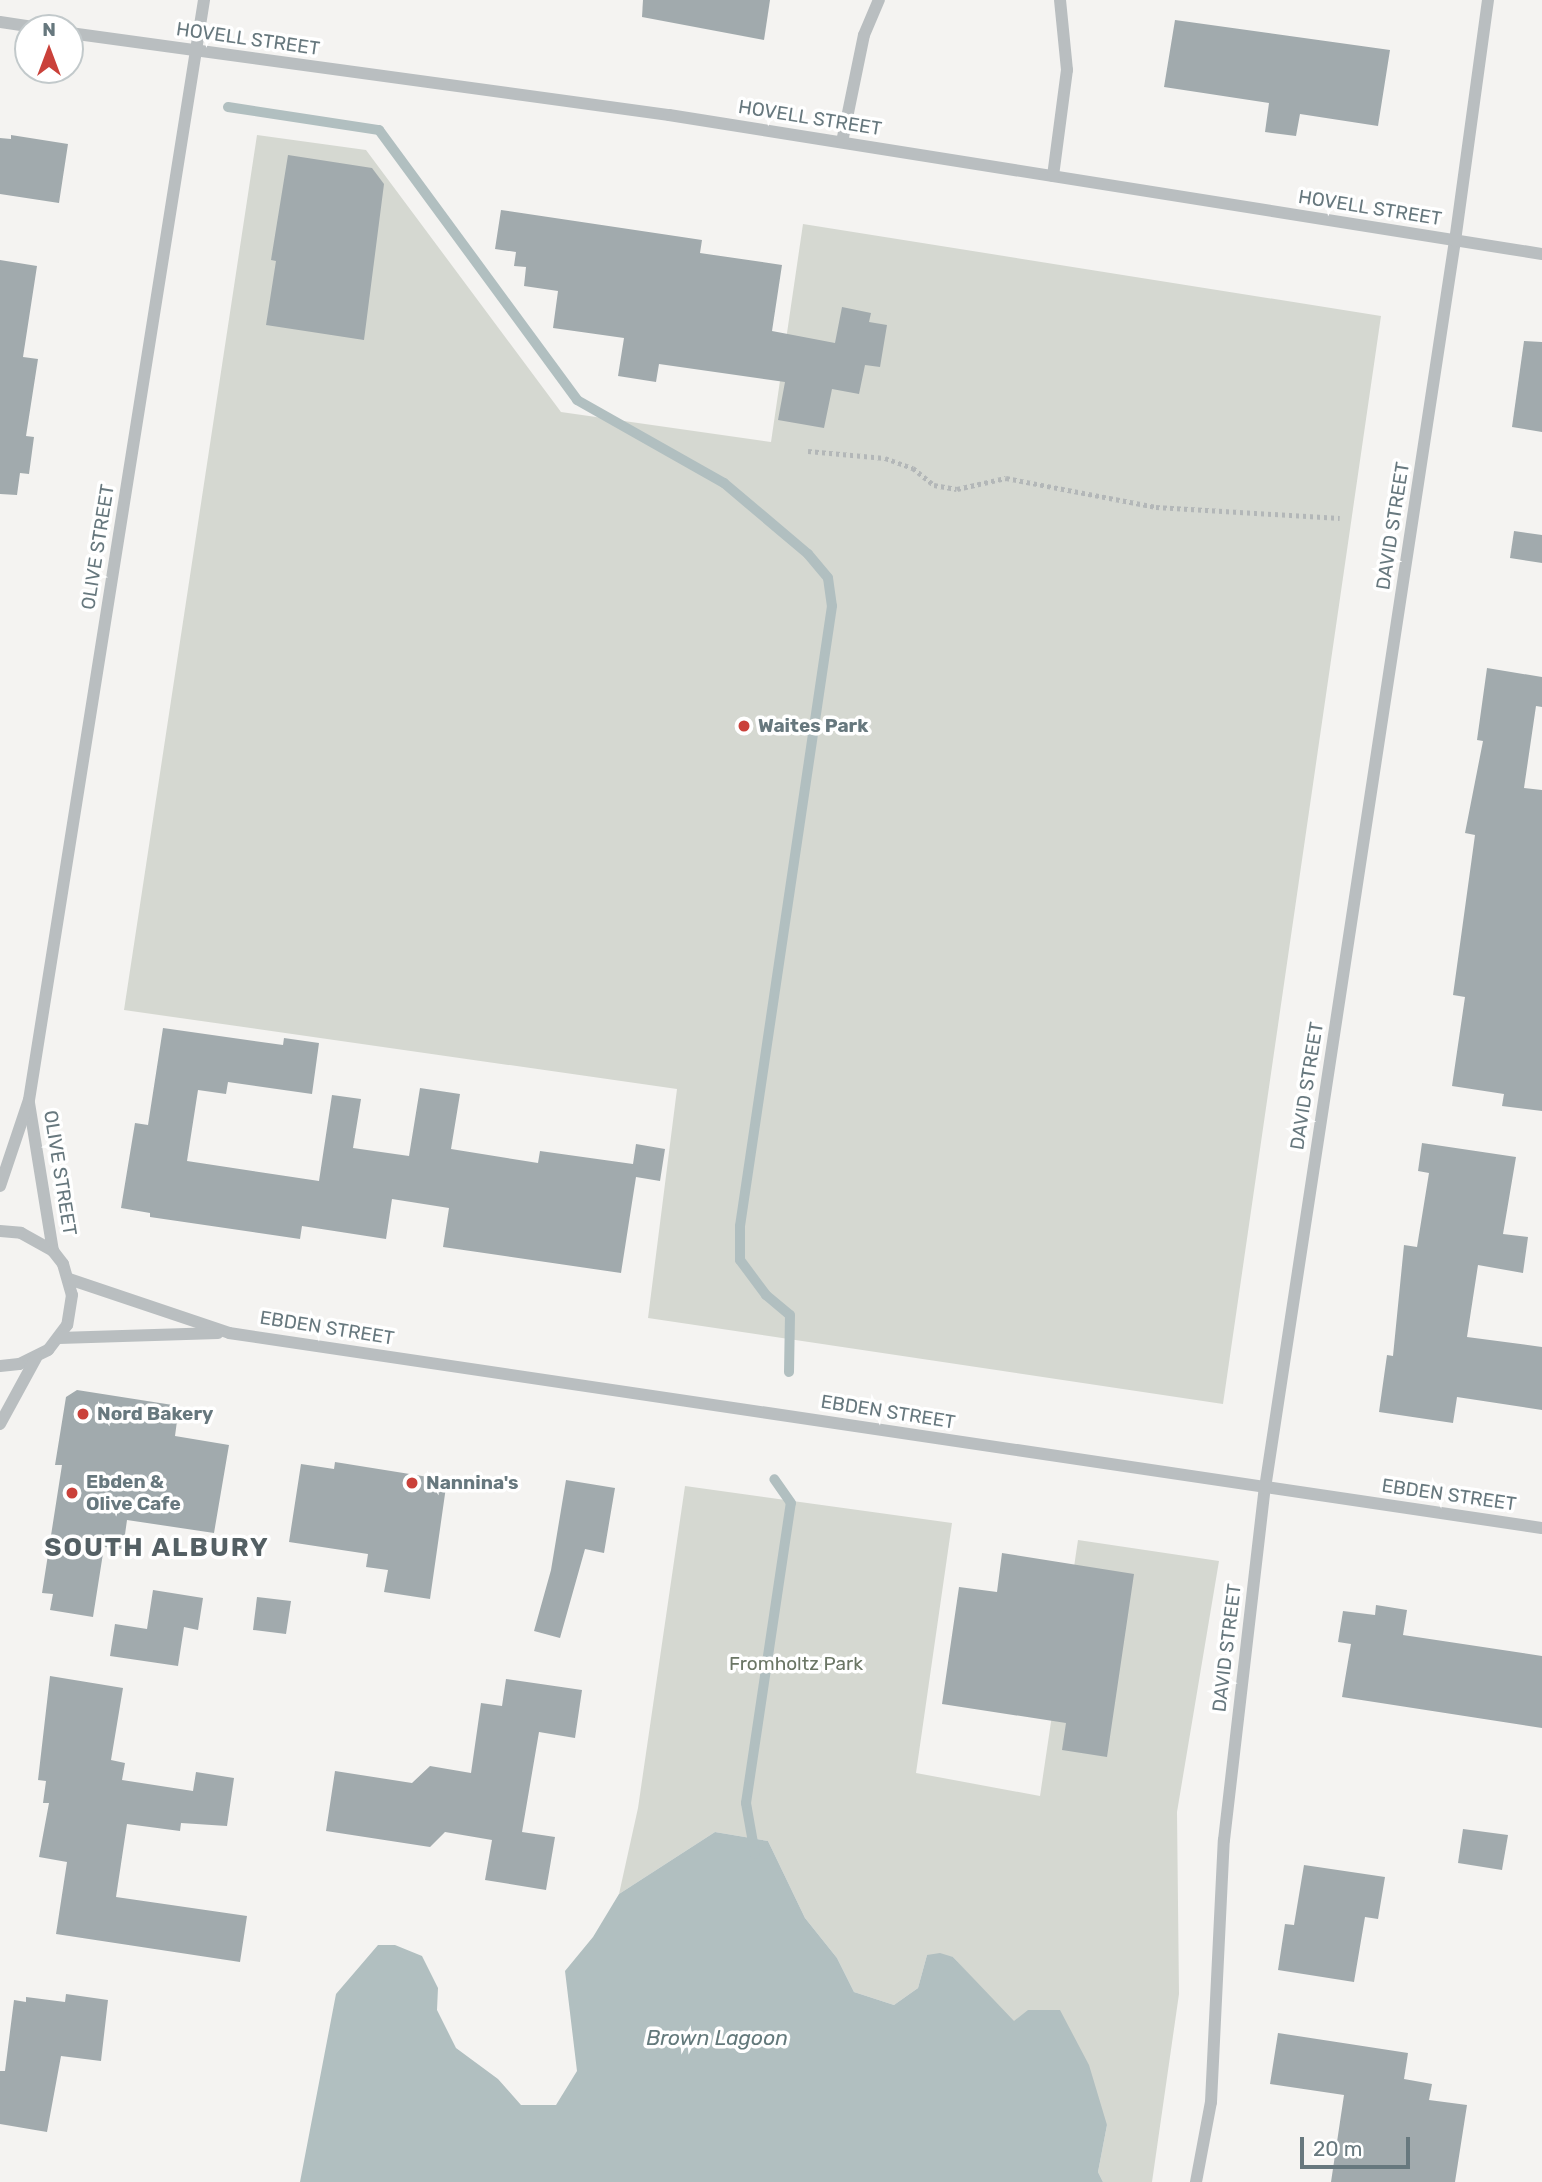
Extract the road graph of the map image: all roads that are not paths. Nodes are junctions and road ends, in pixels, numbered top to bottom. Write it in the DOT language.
graph roads {
  1 [pos="204,0"];
  2 [pos="879,0"];
  3 [pos="1060,0"];
  4 [pos="1488,0"];
  5 [pos="84,35"];
  6 [pos="197,51"];
  7 [pos="842,142"];
  8 [pos="1054,176"];
  9 [pos="1455,241"];
  10 [pos="1542,254"];
  11 [pos="29,1100"];
  12 [pos="0,1186"];
  13 [pos="0,1231"];
  14 [pos="53,1251"];
  15 [pos="69,1279"];
  16 [pos="229,1333"];
  17 [pos="59,1338"];
  18 [pos="36,1358"];
  19 [pos="0,1366"];
  20 [pos="0,1424"];
  21 [pos="1265,1488"];
  22 [pos="1542,1528"];
  23 [pos="1196,2182"];
  1 -- 6 [label="street, OLIVE STREET"];
  2 -- 7 [label="street"];
  3 -- 8 [label="street"];
  4 -- 9 [label="street, DAVID STREET"];
  5 -- 6 [label="street, HOVELL STREET"];
  6 -- 7 [label="street, HOVELL STREET"];
  6 -- 11 [label="street, OLIVE STREET"];
  7 -- 8 [label="street, HOVELL STREET"];
  8 -- 9 [label="street, HOVELL STREET"];
  9 -- 10 [label="street, HOVELL STREET"];
  9 -- 21 [label="street, DAVID STREET"];
  11 -- 12 [label="street, OLIVE STREET"];
  11 -- 14 [label="street, OLIVE STREET"];
  13 -- 14 [label="street"];
  14 -- 15 [label="street"];
  15 -- 16 [label="street, EBDEN STREET"];
  15 -- 17 [label="street"];
  16 -- 17 [label="street, EBDEN STREET"];
  16 -- 21 [label="street, EBDEN STREET"];
  17 -- 18 [label="street"];
  18 -- 19 [label="street"];
  18 -- 20 [label="street"];
  21 -- 22 [label="street, EBDEN STREET"];
  21 -- 23 [label="street, DAVID STREET"];
}
